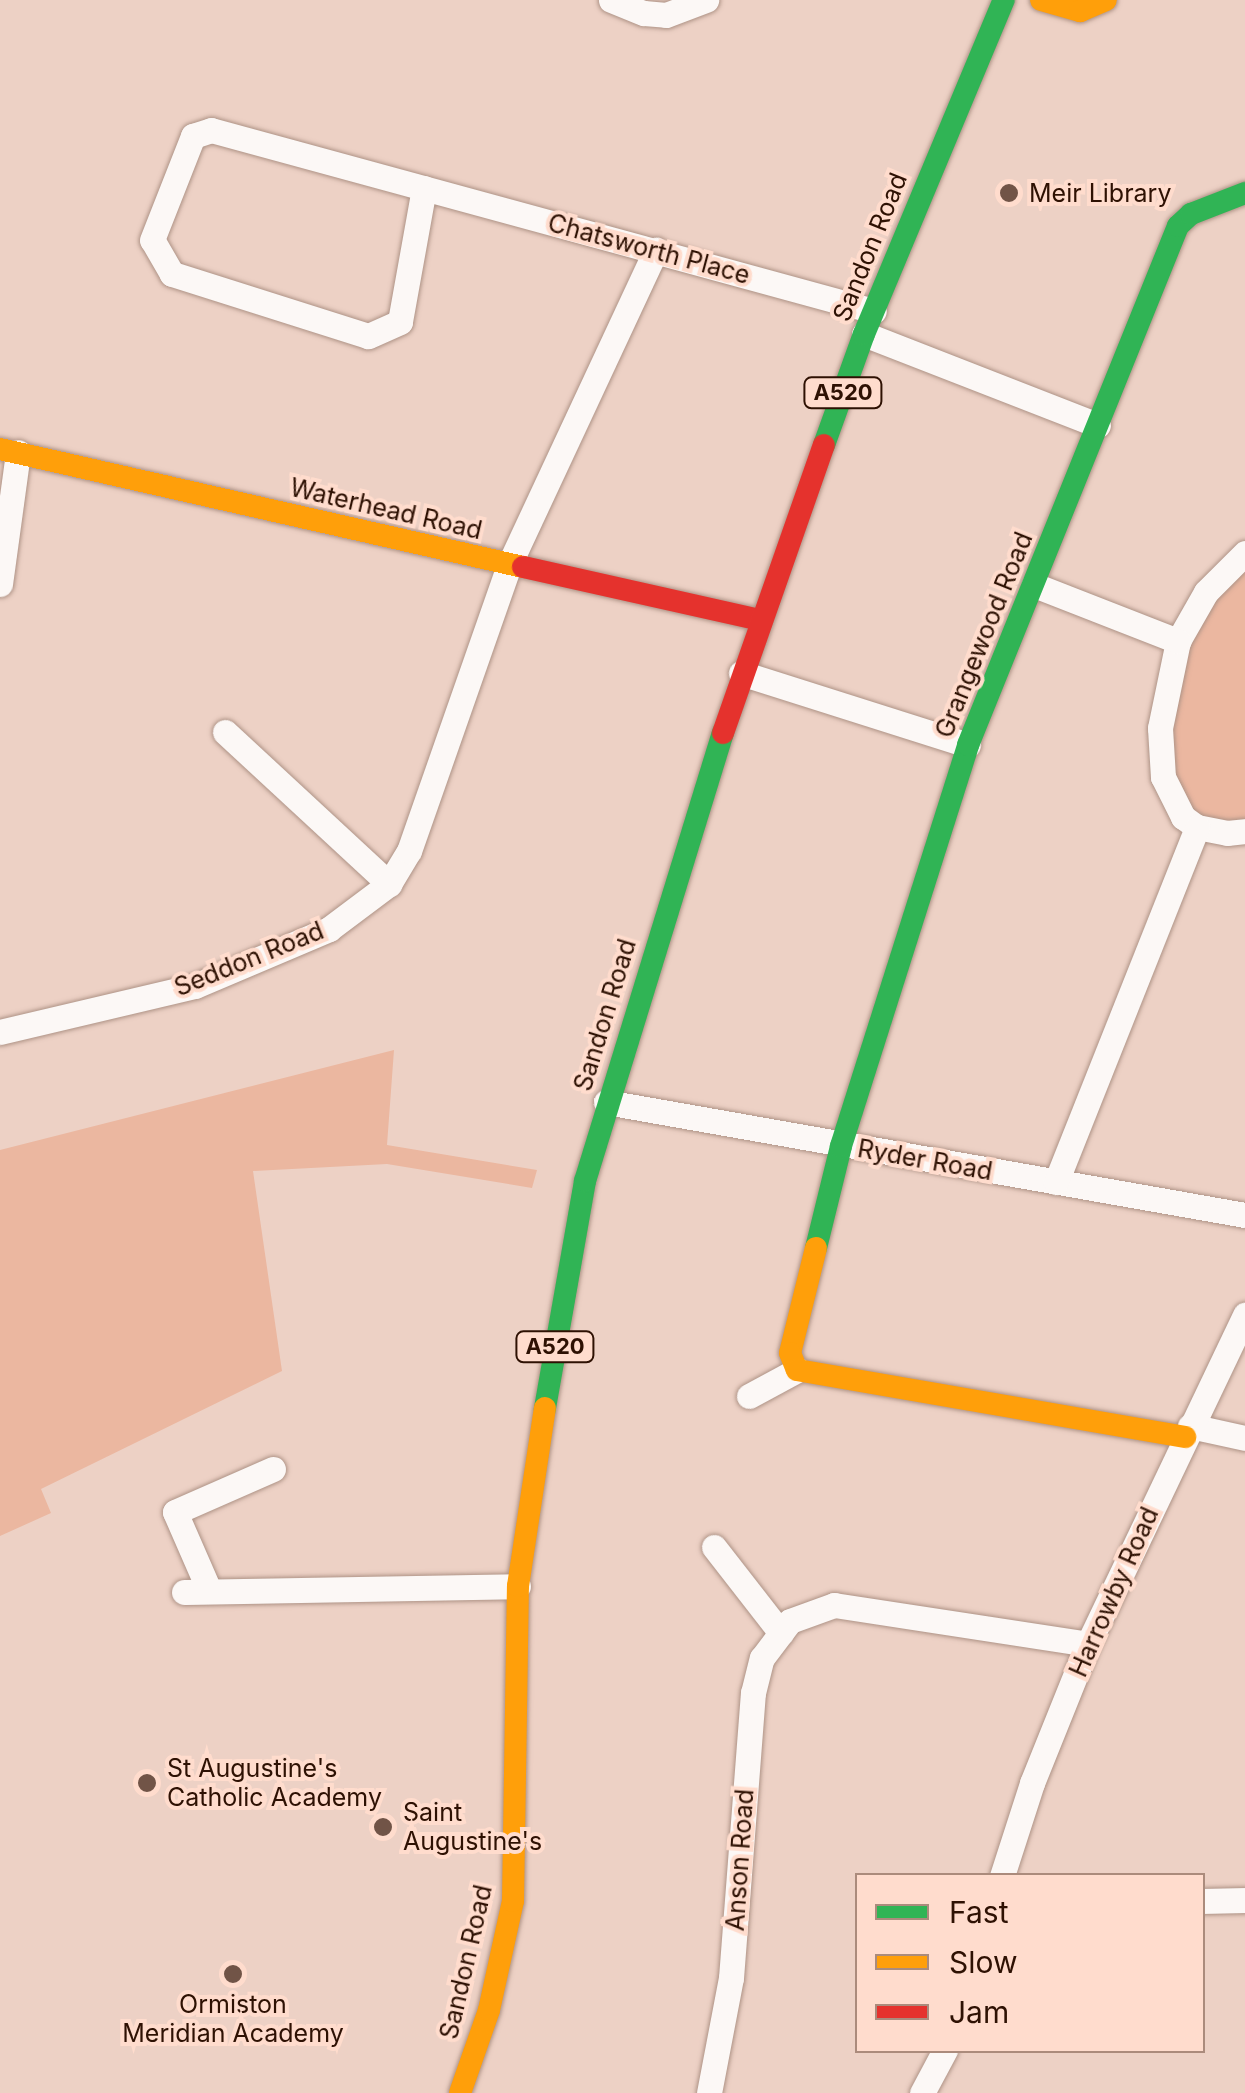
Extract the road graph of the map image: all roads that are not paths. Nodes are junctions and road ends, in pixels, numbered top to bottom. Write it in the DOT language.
graph roads {
  1 [pos="611,0"];
  2 [pos="706,0"];
  3 [pos="1004,0"];
  4 [pos="1041,0"];
  5 [pos="1106,0"];
  6 [pos="424,188"];
  7 [pos="1245,193"];
  8 [pos="656,250"];
  9 [pos="869,323"];
  10 [pos="1098,425"];
  11 [pos="9,451"];
  12 [pos="1245,554"];
  13 [pos="508,565"];
  14 [pos="0,584"];
  15 [pos="1034,584"];
  16 [pos="761,620"];
  17 [pos="1178,641"];
  18 [pos="742,673"];
  19 [pos="225,732"];
  20 [pos="968,745"];
  21 [pos="1197,827"];
  22 [pos="1245,831"];
  23 [pos="389,884"];
  24 [pos="0,1032"];
  25 [pos="606,1102"];
  26 [pos="841,1146"];
  27 [pos="1056,1182"];
  28 [pos="1245,1215"];
  29 [pos="1245,1316"];
  30 [pos="796,1370"];
  31 [pos="749,1396"];
  32 [pos="1188,1432"];
  33 [pos="1245,1438"];
  34 [pos="274,1469"];
  35 [pos="714,1547"];
  36 [pos="518,1586"];
  37 [pos="780,1633"];
  38 [pos="1088,1644"];
  39 [pos="1003,1873"];
  40 [pos="1245,1900"];
  41 [pos="1205,1901"];
  42 [pos="943,2053"];
  43 [pos="460,2093"];
  44 [pos="709,2093"];
  45 [pos="922,2093"];
  1 -- 2 [label="street"];
  3 -- 9 [label="main road, Sandon Road / A520"];
  4 -- 5 [label="main road"];
  6 -- 6 [label="street, Chatsworth Place"];
  6 -- 8 [label="street, Chatsworth Place"];
  7 -- 10 [label="main road, Grangewood Road"];
  8 -- 9 [label="street, Chatsworth Place"];
  8 -- 13 [label="street, Seddon Road"];
  9 -- 10 [label="street, Chatsworth Place"];
  9 -- 16 [label="main road, Sandon Road / A520"];
  10 -- 15 [label="main road, Grangewood Road"];
  11 -- 13 [label="main road, Waterhead Road"];
  11 -- 14 [label="street"];
  12 -- 17 [label="street"];
  13 -- 16 [label="main road, Waterhead Road"];
  13 -- 23 [label="street, Seddon Road"];
  15 -- 17 [label="street"];
  15 -- 20 [label="main road, Grangewood Road"];
  16 -- 18 [label="main road, Sandon Road / A520"];
  17 -- 21 [label="street"];
  18 -- 20 [label="street"];
  18 -- 25 [label="main road, Sandon Road / A520"];
  19 -- 23 [label="street"];
  20 -- 26 [label="main road, Grangewood Road"];
  21 -- 22 [label="street"];
  21 -- 27 [label="street"];
  23 -- 24 [label="street, Seddon Road"];
  25 -- 26 [label="street, Ryder Road"];
  25 -- 36 [label="main road, Sandon Road / A520"];
  26 -- 27 [label="street, Ryder Road"];
  26 -- 30 [label="main road, Grangewood Road"];
  27 -- 28 [label="street, Ryder Road"];
  29 -- 32 [label="street, Harrowby Road"];
  30 -- 31 [label="street"];
  30 -- 32 [label="main road"];
  32 -- 33 [label="street"];
  32 -- 38 [label="street, Harrowby Road"];
  34 -- 36 [label="street"];
  35 -- 37 [label="street"];
  36 -- 43 [label="main road, Sandon Road / A520"];
  37 -- 38 [label="street"];
  37 -- 44 [label="street, Anson Road"];
  38 -- 39 [label="street, Harrowby Road"];
  40 -- 41 [label="street"];
  42 -- 45 [label="street"];
}
